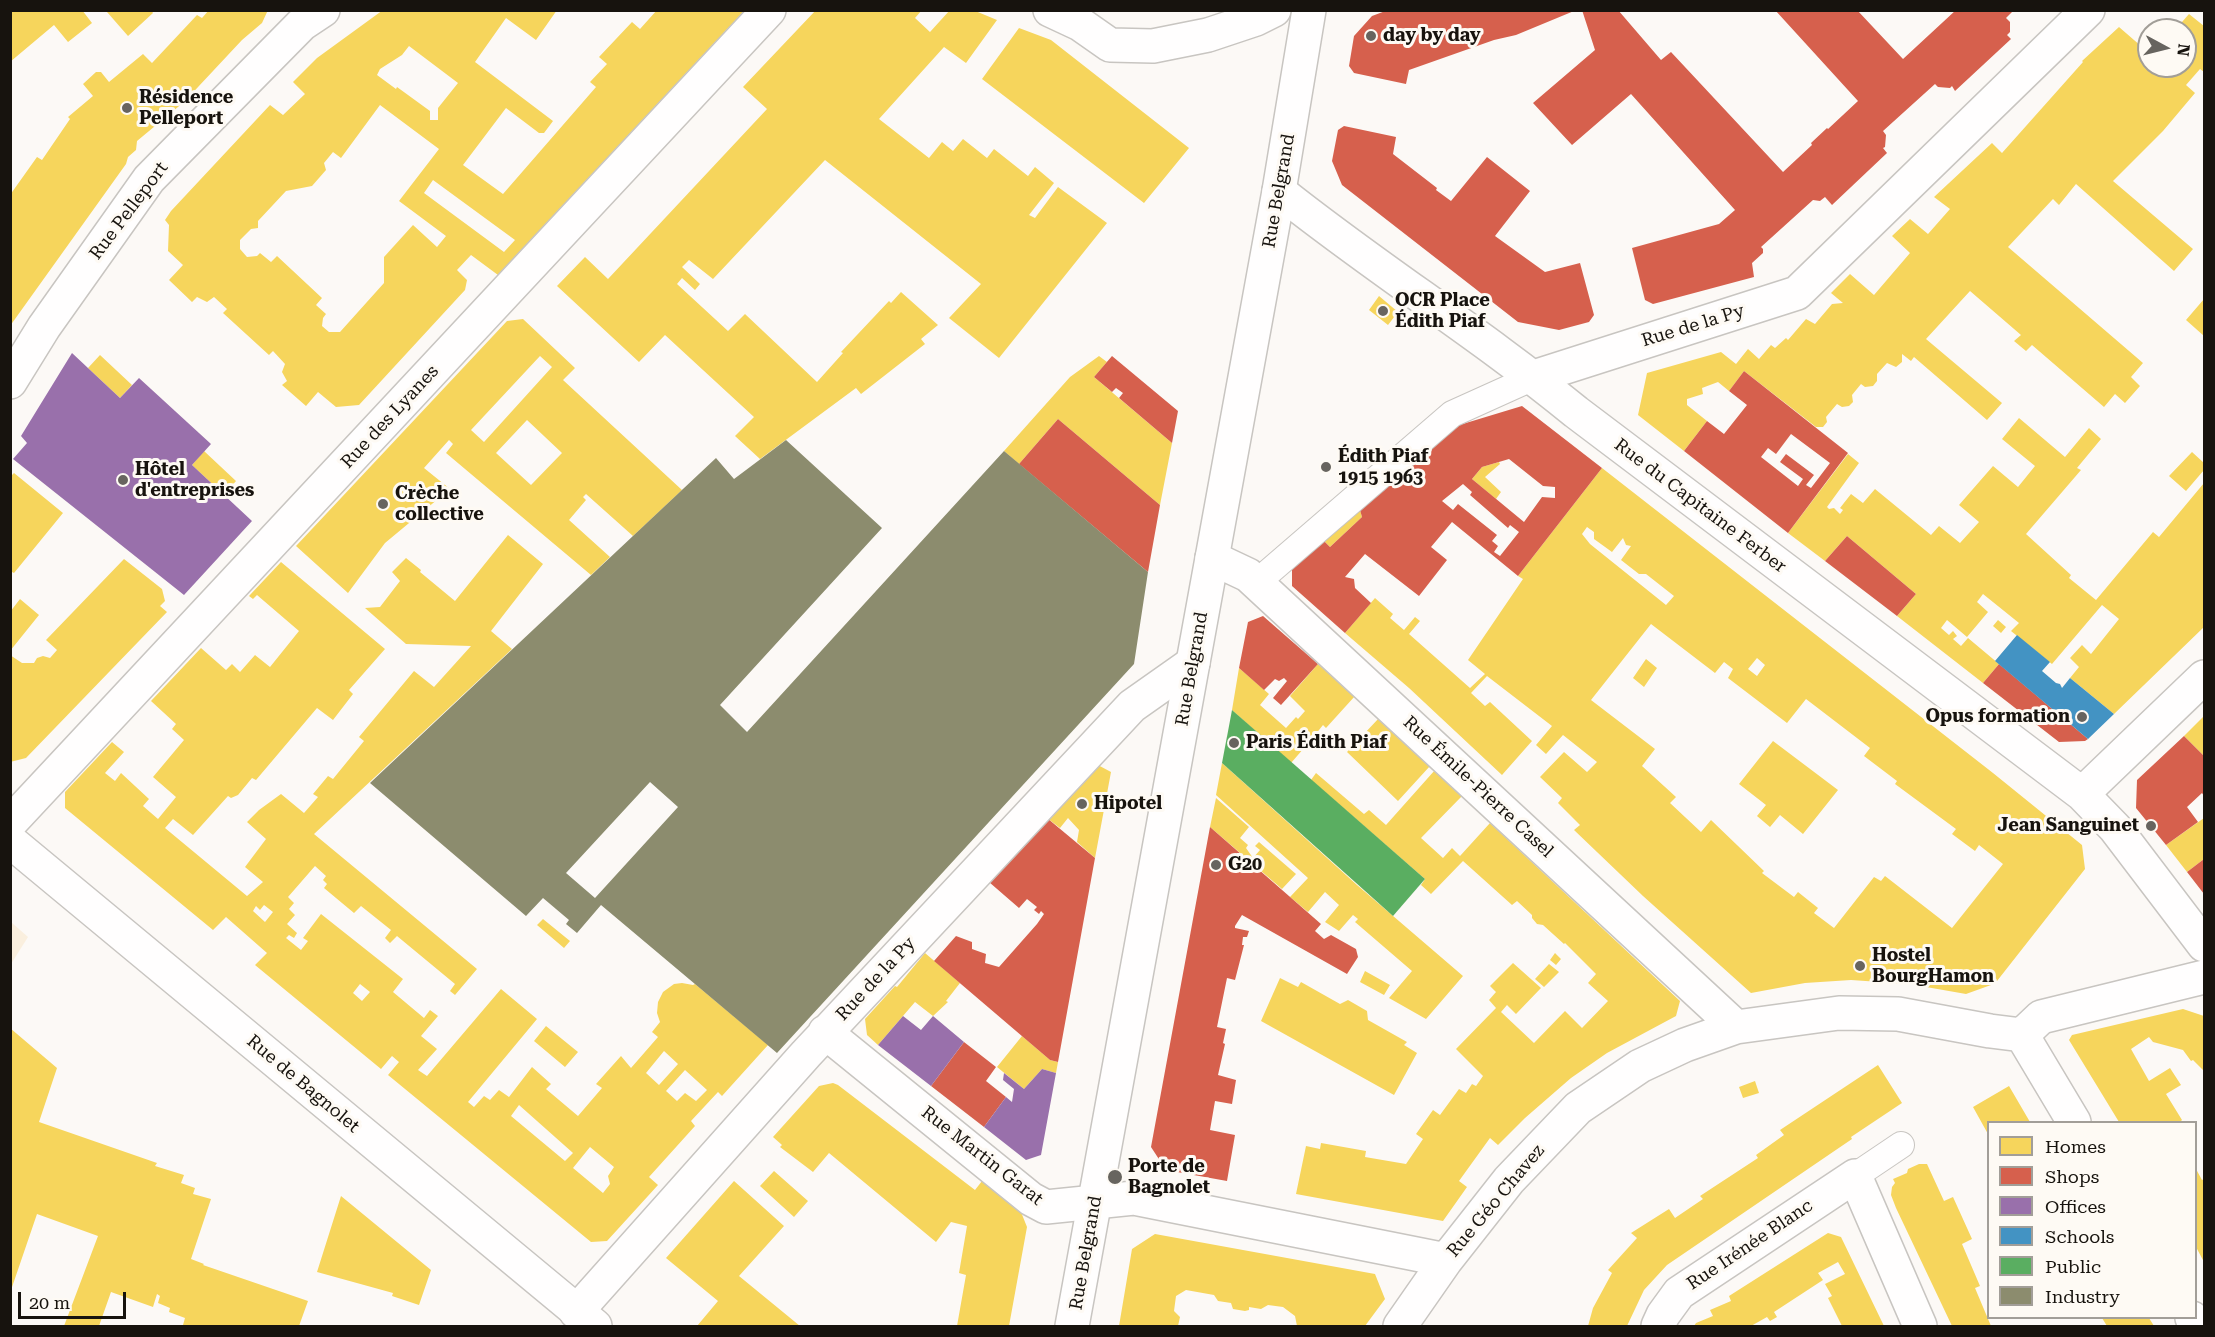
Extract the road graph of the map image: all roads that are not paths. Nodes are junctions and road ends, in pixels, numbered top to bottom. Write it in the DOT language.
graph roads {
  1 [pos="323,10"];
  2 [pos="769,10"];
  3 [pos="1050,10"];
  4 [pos="1274,10"];
  5 [pos="1309,10"];
  6 [pos="2088,10"];
  7 [pos="1279,191"];
  8 [pos="1534,377"];
  9 [pos="10,382"];
  10 [pos="1212,558"];
  11 [pos="1257,583"];
  12 [pos="1193,663"];
  13 [pos="2205,677"];
  14 [pos="2082,794"];
  15 [pos="10,823"];
  16 [pos="10,841"];
  17 [pos="2205,945"];
  18 [pos="2205,977"];
  19 [pos="1736,1027"];
  20 [pos="825,1032"];
  21 [pos="2022,1035"];
  22 [pos="2073,1121"];
  23 [pos="1901,1144"];
  24 [pos="1855,1176"];
  25 [pos="1095,1201"];
  26 [pos="1446,1260"];
  27 [pos="585,1319"];
  28 [pos="1072,1326"];
  29 [pos="1400,1326"];
  30 [pos="1658,1326"];
  31 [pos="1920,1326"];
  1 -- 9 [label="street, Rue Pelleport"];
  2 -- 15 [label="street, Rue des Lyanes"];
  3 -- 4 [label="street"];
  5 -- 7 [label="street, Rue Belgrand"];
  6 -- 8 [label="street, Rue de la Py"];
  7 -- 8 [label="street, Rue du Capitaine Ferber"];
  7 -- 10 [label="street, Rue Belgrand"];
  8 -- 11 [label="street, Rue de la Py"];
  8 -- 14 [label="street, Rue du Capitaine Ferber"];
  10 -- 11 [label="street, Rue Émile-Pierre Casel"];
  10 -- 12 [label="street, Rue Belgrand"];
  11 -- 19 [label="street, Rue Émile-Pierre Casel"];
  12 -- 20 [label="street, Rue de la Py"];
  12 -- 25 [label="street, Rue Belgrand"];
  13 -- 14 [label="street"];
  14 -- 17 [label="street, Rue du Capitaine Ferber"];
  16 -- 27 [label="street, Rue de Bagnolet"];
  18 -- 21 [label="street"];
  19 -- 21 [label="street, Rue Géo Chavez"];
  19 -- 26 [label="street, Rue Géo Chavez"];
  20 -- 25 [label="street, Rue Martin Garat"];
  20 -- 27 [label="street, Rue de la Py"];
  21 -- 22 [label="street"];
  23 -- 24 [label="street"];
  24 -- 30 [label="street, Rue Irénée Blanc"];
  24 -- 31 [label="street"];
  25 -- 26 [label="street, Rue Martin Garat"];
  25 -- 28 [label="street, Rue Belgrand"];
  26 -- 29 [label="street, Rue Géo Chavez"];
}
